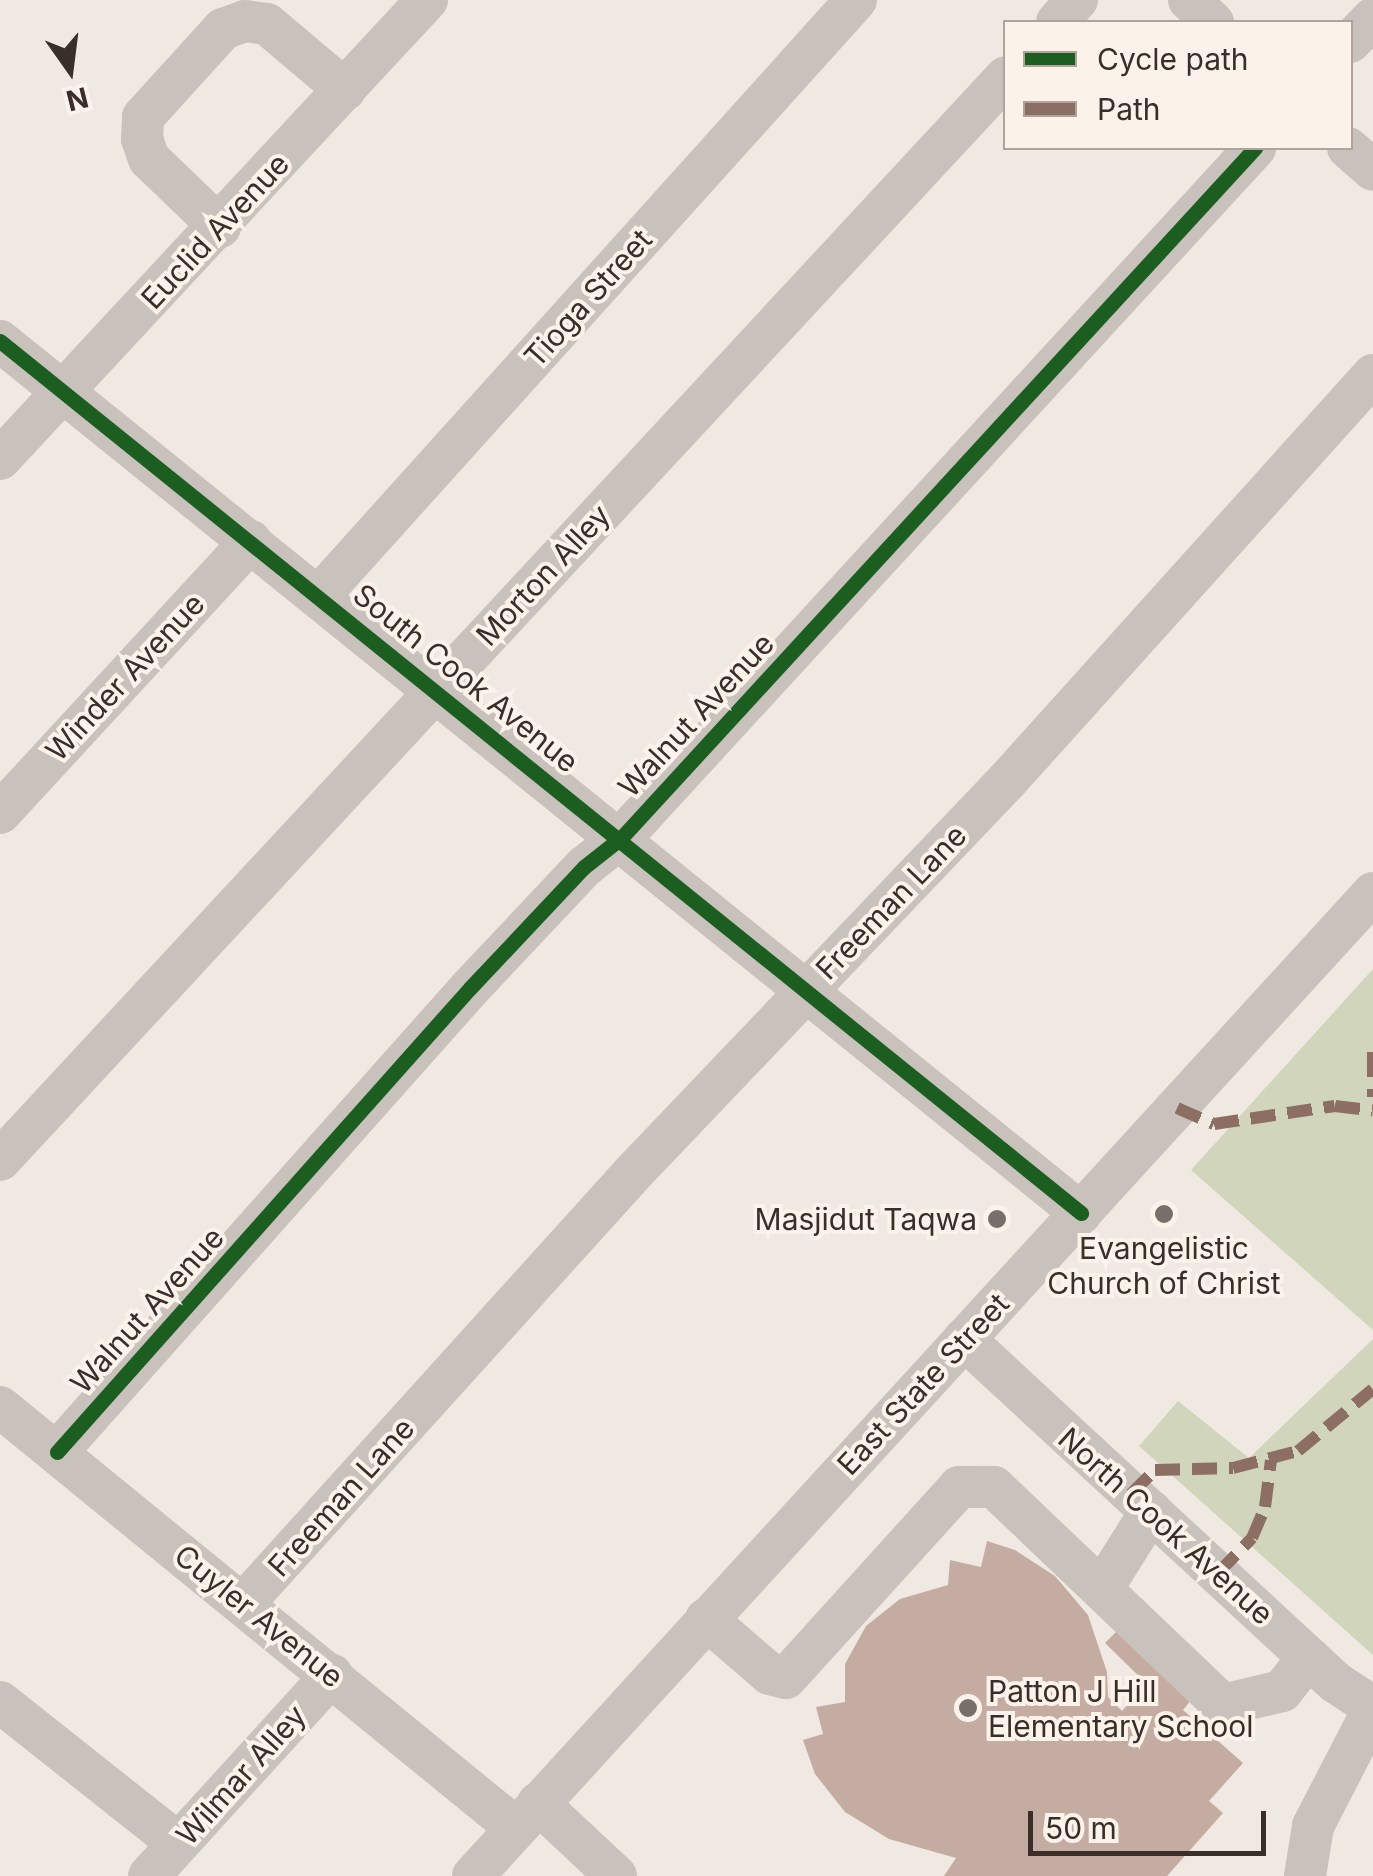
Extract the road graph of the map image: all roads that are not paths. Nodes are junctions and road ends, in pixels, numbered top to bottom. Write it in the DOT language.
graph roads {
  1 [pos="427,0"];
  2 [pos="856,0"];
  3 [pos="1078,0"];
  4 [pos="1189,0"];
  5 [pos="1373,18"];
  6 [pos="1058,20"];
  7 [pos="1211,20"];
  8 [pos="1353,39"];
  9 [pos="1003,81"];
  10 [pos="346,90"];
  11 [pos="1253,150"];
  12 [pos="1350,150"];
  13 [pos="1373,170"];
  14 [pos="220,226"];
  15 [pos="0,340"];
  16 [pos="1373,375"];
  17 [pos="66,393"];
  18 [pos="0,460"];
  19 [pos="251,541"];
  20 [pos="320,595"];
  21 [pos="438,691"];
  22 [pos="0,813"];
  23 [pos="622,837"];
  24 [pos="1373,893"];
  25 [pos="806,989"];
  26 [pos="0,1160"];
  27 [pos="1081,1213"];
  28 [pos="964,1339"];
  29 [pos="0,1407"];
  30 [pos="57,1452"];
  31 [pos="1150,1512"];
  32 [pos="1102,1589"];
  33 [pos="244,1603"];
  34 [pos="706,1619"];
  35 [pos="1309,1657"];
  36 [pos="332,1675"];
  37 [pos="0,1702"];
  38 [pos="1373,1708"];
  39 [pos="527,1815"];
  40 [pos="178,1844"];
  41 [pos="149,1876"];
  42 [pos="473,1876"];
  43 [pos="616,1876"];
  44 [pos="1305,1876"];
  1 -- 10 [label="street, Euclid Avenue"];
  2 -- 20 [label="street, Tioga Street"];
  3 -- 6 [label="street"];
  4 -- 7 [label="street"];
  5 -- 8 [label="street"];
  9 -- 21 [label="street, Morton Alley"];
  10 -- 14 [label="street, Euclid Avenue"];
  10 -- 14 [label="street"];
  11 -- 23 [label="street, Walnut Avenue"];
  12 -- 13 [label="street"];
  14 -- 17 [label="street, Euclid Avenue"];
  15 -- 17 [label="street, South Cook Avenue"];
  16 -- 25 [label="street, Freeman Lane"];
  17 -- 18 [label="street, Euclid Avenue"];
  17 -- 19 [label="street, South Cook Avenue"];
  19 -- 20 [label="street, South Cook Avenue"];
  19 -- 22 [label="street, Winder Avenue"];
  20 -- 21 [label="street, South Cook Avenue"];
  21 -- 23 [label="street, South Cook Avenue"];
  21 -- 26 [label="street, Morton Alley"];
  23 -- 25 [label="street, South Cook Avenue"];
  23 -- 30 [label="street, Walnut Avenue"];
  24 -- 27 [label="street, East State Street"];
  25 -- 27 [label="street, South Cook Avenue"];
  25 -- 33 [label="street, Freeman Lane"];
  27 -- 28 [label="street, East State Street"];
  28 -- 31 [label="street, North Cook Avenue"];
  28 -- 34 [label="street, East State Street"];
  29 -- 30 [label="street, Cuyler Avenue"];
  30 -- 33 [label="street, Cuyler Avenue"];
  31 -- 32 [label="street"];
  31 -- 35 [label="street, North Cook Avenue"];
  32 -- 34 [label="street"];
  32 -- 35 [label="street"];
  33 -- 36 [label="street, Cuyler Avenue"];
  34 -- 39 [label="street, East State Street"];
  35 -- 38 [label="street, North Cook Avenue"];
  36 -- 39 [label="street, Cuyler Avenue"];
  36 -- 40 [label="street, Wilmar Alley"];
  37 -- 40 [label="street"];
  38 -- 44 [label="street"];
  39 -- 42 [label="street, East State Street"];
  39 -- 43 [label="street, Cuyler Avenue"];
  40 -- 41 [label="street, Wilmar Alley"];
}
